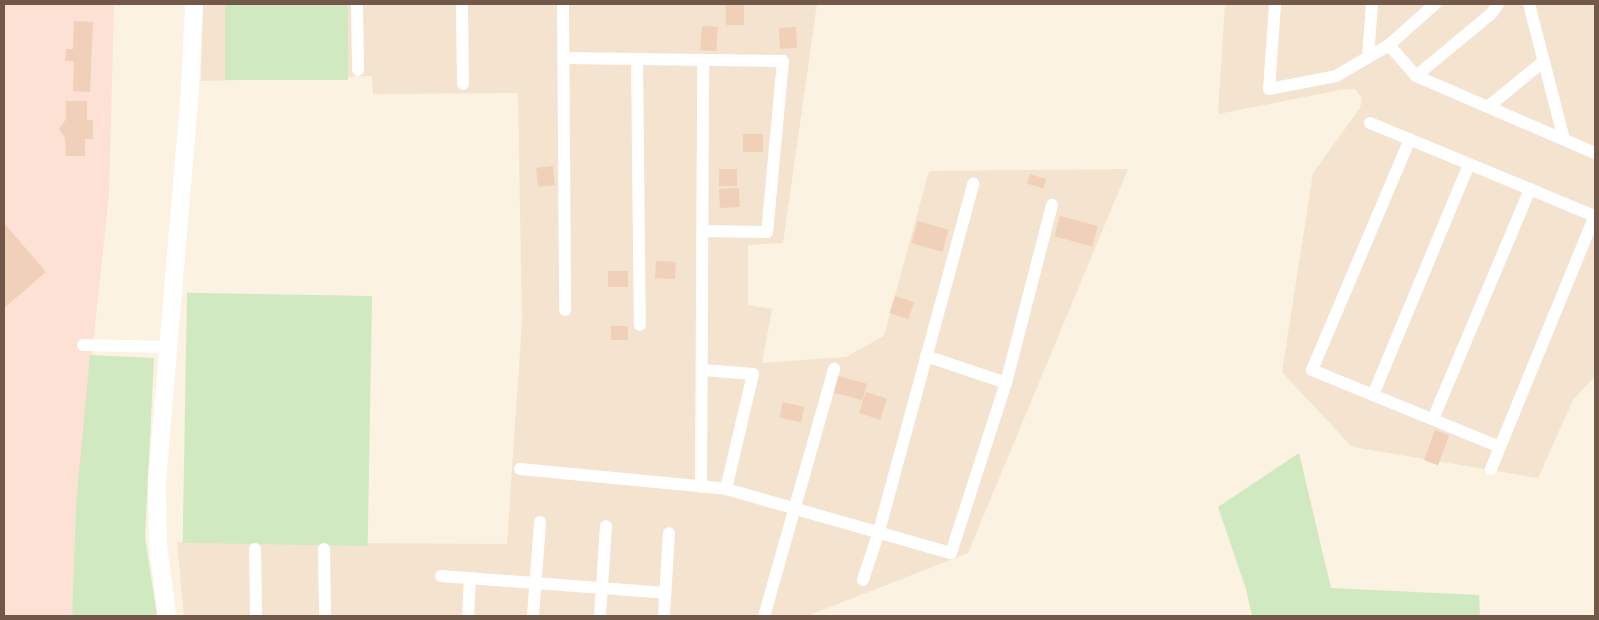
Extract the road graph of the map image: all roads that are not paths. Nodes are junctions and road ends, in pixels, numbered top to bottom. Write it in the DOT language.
graph roads {
  1 [pos="194,4"];
  2 [pos="357,4"];
  3 [pos="462,4"];
  4 [pos="563,4"];
  5 [pos="1275,4"];
  6 [pos="1372,4"];
  7 [pos="1435,4"];
  8 [pos="1498,4"];
  9 [pos="1529,4"];
  10 [pos="1389,45"];
  11 [pos="1368,57"];
  12 [pos="563,58"];
  13 [pos="638,59"];
  14 [pos="1544,60"];
  15 [pos="703,61"];
  16 [pos="358,70"];
  17 [pos="1416,76"];
  18 [pos="463,84"];
  19 [pos="1489,106"];
  20 [pos="1370,123"];
  21 [pos="1410,139"];
  22 [pos="1564,140"];
  23 [pos="1595,153"];
  24 [pos="1469,164"];
  25 [pos="973,184"];
  26 [pos="1530,189"];
  27 [pos="1052,205"];
  28 [pos="1595,216"];
  29 [pos="704,231"];
  30 [pos="565,310"];
  31 [pos="640,325"];
  32 [pos="84,345"];
  33 [pos="168,347"];
  34 [pos="926,356"];
  35 [pos="834,369"];
  36 [pos="704,370"];
  37 [pos="1006,383"];
  38 [pos="1373,395"];
  39 [pos="1433,419"];
  40 [pos="1500,447"];
  41 [pos="520,469"];
  42 [pos="1491,469"];
  43 [pos="701,487"];
  44 [pos="726,489"];
  45 [pos="797,508"];
  46 [pos="540,522"];
  47 [pos="606,526"];
  48 [pos="879,531"];
  49 [pos="669,533"];
  50 [pos="255,549"];
  51 [pos="324,549"];
  52 [pos="441,576"];
  53 [pos="470,578"];
  54 [pos="863,580"];
  55 [pos="536,584"];
  56 [pos="602,588"];
  57 [pos="665,593"];
  58 [pos="766,613"];
  59 [pos="167,616"];
  60 [pos="256,616"];
  61 [pos="325,616"];
  62 [pos="468,616"];
  63 [pos="534,616"];
  64 [pos="600,616"];
  65 [pos="664,616"];
  1 -- 33 [label="main road"];
  2 -- 16 [label="street"];
  3 -- 18 [label="street"];
  4 -- 12 [label="street"];
  5 -- 11 [label="street"];
  6 -- 11 [label="street"];
  7 -- 10 [label="street"];
  8 -- 17 [label="street"];
  9 -- 14 [label="street"];
  10 -- 11 [label="street"];
  10 -- 17 [label="street"];
  12 -- 13 [label="street"];
  12 -- 30 [label="street"];
  13 -- 15 [label="street"];
  13 -- 31 [label="street"];
  14 -- 19 [label="street"];
  14 -- 22 [label="street"];
  15 -- 29 [label="street"];
  15 -- 29 [label="street"];
  17 -- 19 [label="street"];
  19 -- 22 [label="street"];
  20 -- 21 [label="street"];
  21 -- 24 [label="street"];
  21 -- 38 [label="street"];
  22 -- 23 [label="street"];
  24 -- 26 [label="street"];
  24 -- 38 [label="street"];
  25 -- 34 [label="street"];
  26 -- 28 [label="street"];
  26 -- 39 [label="street"];
  27 -- 37 [label="street"];
  28 -- 40 [label="street"];
  29 -- 36 [label="street"];
  32 -- 33 [label="street"];
  33 -- 59 [label="main road"];
  34 -- 37 [label="street"];
  34 -- 48 [label="street"];
  35 -- 45 [label="street"];
  36 -- 43 [label="street"];
  36 -- 44 [label="street"];
  37 -- 48 [label="street"];
  38 -- 39 [label="street"];
  39 -- 40 [label="street"];
  40 -- 42 [label="street"];
  41 -- 43 [label="street"];
  43 -- 44 [label="street"];
  44 -- 45 [label="street"];
  45 -- 48 [label="street"];
  45 -- 58 [label="street"];
  46 -- 55 [label="street"];
  47 -- 56 [label="street"];
  48 -- 54 [label="street"];
  49 -- 57 [label="street"];
  50 -- 60 [label="street"];
  51 -- 61 [label="street"];
  52 -- 53 [label="street"];
  53 -- 55 [label="street"];
  53 -- 62 [label="street"];
  55 -- 56 [label="street"];
  55 -- 63 [label="street"];
  56 -- 57 [label="street"];
  56 -- 64 [label="street"];
  57 -- 65 [label="street"];
}
